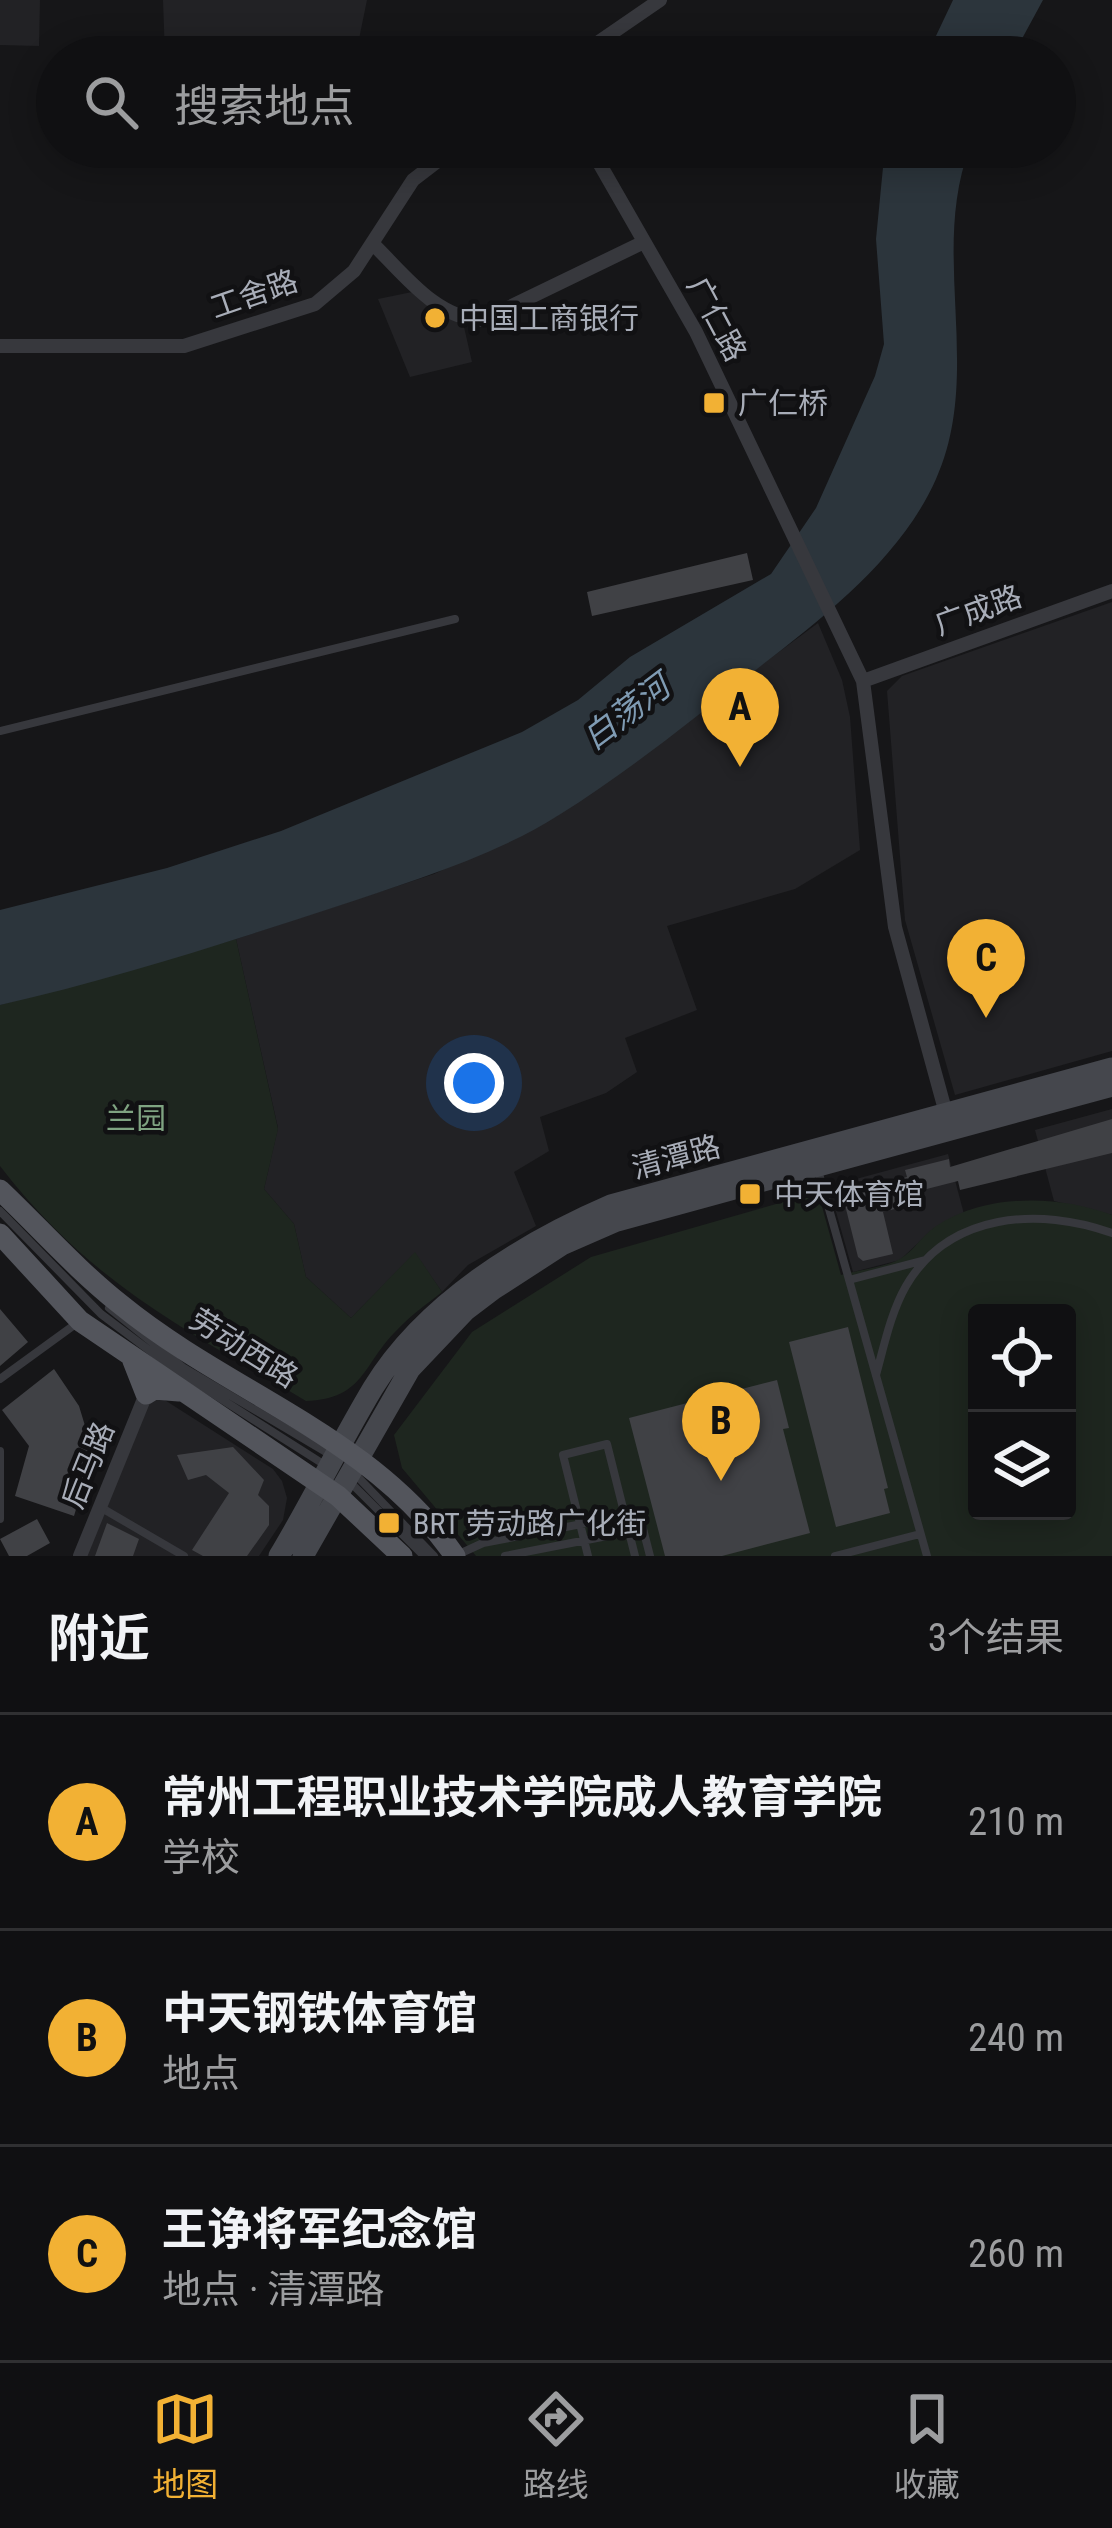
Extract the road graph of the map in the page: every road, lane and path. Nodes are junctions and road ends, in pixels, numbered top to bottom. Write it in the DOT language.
graph roads {
  1 [pos="660,0"];
  2 [pos="608,36"];
  3 [pos="429,168"];
  4 [pos="602,168"];
  5 [pos="644,242"];
  6 [pos="372,243"];
  7 [pos="0,346"];
  8 [pos="1112,591"];
  9 [pos="455,619"];
  10 [pos="863,681"];
  11 [pos="0,730"];
  12 [pos="1112,1068"];
  13 [pos="1112,1086"];
  14 [pos="949,1123"];
  15 [pos="818,1169"];
  16 [pos="0,1190"];
  17 [pos="0,1202"];
  18 [pos="0,1211"];
  19 [pos="1112,1233"];
  20 [pos="0,1234"];
  21 [pos="927,1260"];
  22 [pos="849,1280"];
  23 [pos="80,1321"];
  24 [pos="129,1356"];
  25 [pos="876,1376"];
  26 [pos="0,1378"];
  27 [pos="187,1386"];
  28 [pos="146,1394"];
  29 [pos="0,1451"];
  30 [pos="342,1471"];
  31 [pos="100,1507"];
  32 [pos="625,1516"];
  33 [pos="0,1519"];
  34 [pos="580,1526"];
  35 [pos="643,1529"];
  36 [pos="629,1532"];
  37 [pos="920,1534"];
  38 [pos="585,1543"];
  39 [pos="80,1556"];
  40 [pos="184,1556"];
  41 [pos="279,1556"];
  42 [pos="303,1556"];
  43 [pos="402,1556"];
  44 [pos="424,1556"];
  45 [pos="434,1556"];
  46 [pos="455,1556"];
  47 [pos="505,1556"];
  48 [pos="588,1556"];
  49 [pos="634,1556"];
  50 [pos="650,1556"];
  51 [pos="836,1556"];
  52 [pos="927,1556"];
  1 -- 2 [label="street"];
  3 -- 6 [label="street, 工舍路"];
  4 -- 5 [label="street, 广仁路"];
  5 -- 6 [label="street"];
  5 -- 10 [label="street, 广仁路"];
  6 -- 7 [label="street, 工舍路"];
  8 -- 10 [label="street, 广成路"];
  9 -- 11 [label="lane"];
  10 -- 14 [label="street"];
  12 -- 14 [label="main road, 清潭路"];
  13 -- 14 [label="main road, 清潭路"];
  14 -- 15 [label="main road, 清潭路"];
  14 -- 30 [label="main road, 清潭路"];
  15 -- 22 [label="lane"];
  15 -- 30 [label="main road, 清潭路"];
  16 -- 30 [label="main road, 劳动西路"];
  17 -- 30 [label="lane"];
  18 -- 27 [label="lane"];
  19 -- 21 [label="lane"];
  20 -- 23 [label="main road, 劳动西路"];
  21 -- 22 [label="lane"];
  21 -- 25 [label="lane"];
  22 -- 25 [label="lane"];
  23 -- 24 [label="main road, 劳动西路"];
  23 -- 26 [label="lane"];
  24 -- 27 [label="main road, 劳动西路"];
  24 -- 28 [label="main road"];
  25 -- 37 [label="lane"];
  27 -- 28 [label="main road"];
  27 -- 30 [label="main road, 劳动西路"];
  28 -- 31 [label="street, 后马路"];
  29 -- 33 [label="lane"];
  30 -- 41 [label="main road"];
  30 -- 42 [label="main road"];
  30 -- 43 [label="main road, 劳动西路"];
  30 -- 44 [label="lane"];
  30 -- 45 [label="lane"];
  30 -- 46 [label="main road, 劳动西路"];
  31 -- 39 [label="street, 后马路"];
  31 -- 40 [label="lane"];
  32 -- 34 [label="lane"];
  32 -- 34 [label="lane"];
  32 -- 35 [label="lane"];
  32 -- 36 [label="lane"];
  34 -- 38 [label="lane"];
  34 -- 46 [label="lane"];
  35 -- 36 [label="lane"];
  35 -- 50 [label="lane"];
  36 -- 38 [label="lane"];
  36 -- 49 [label="lane"];
  37 -- 51 [label="lane"];
  37 -- 52 [label="lane"];
  38 -- 47 [label="lane"];
  38 -- 48 [label="lane"];
}
